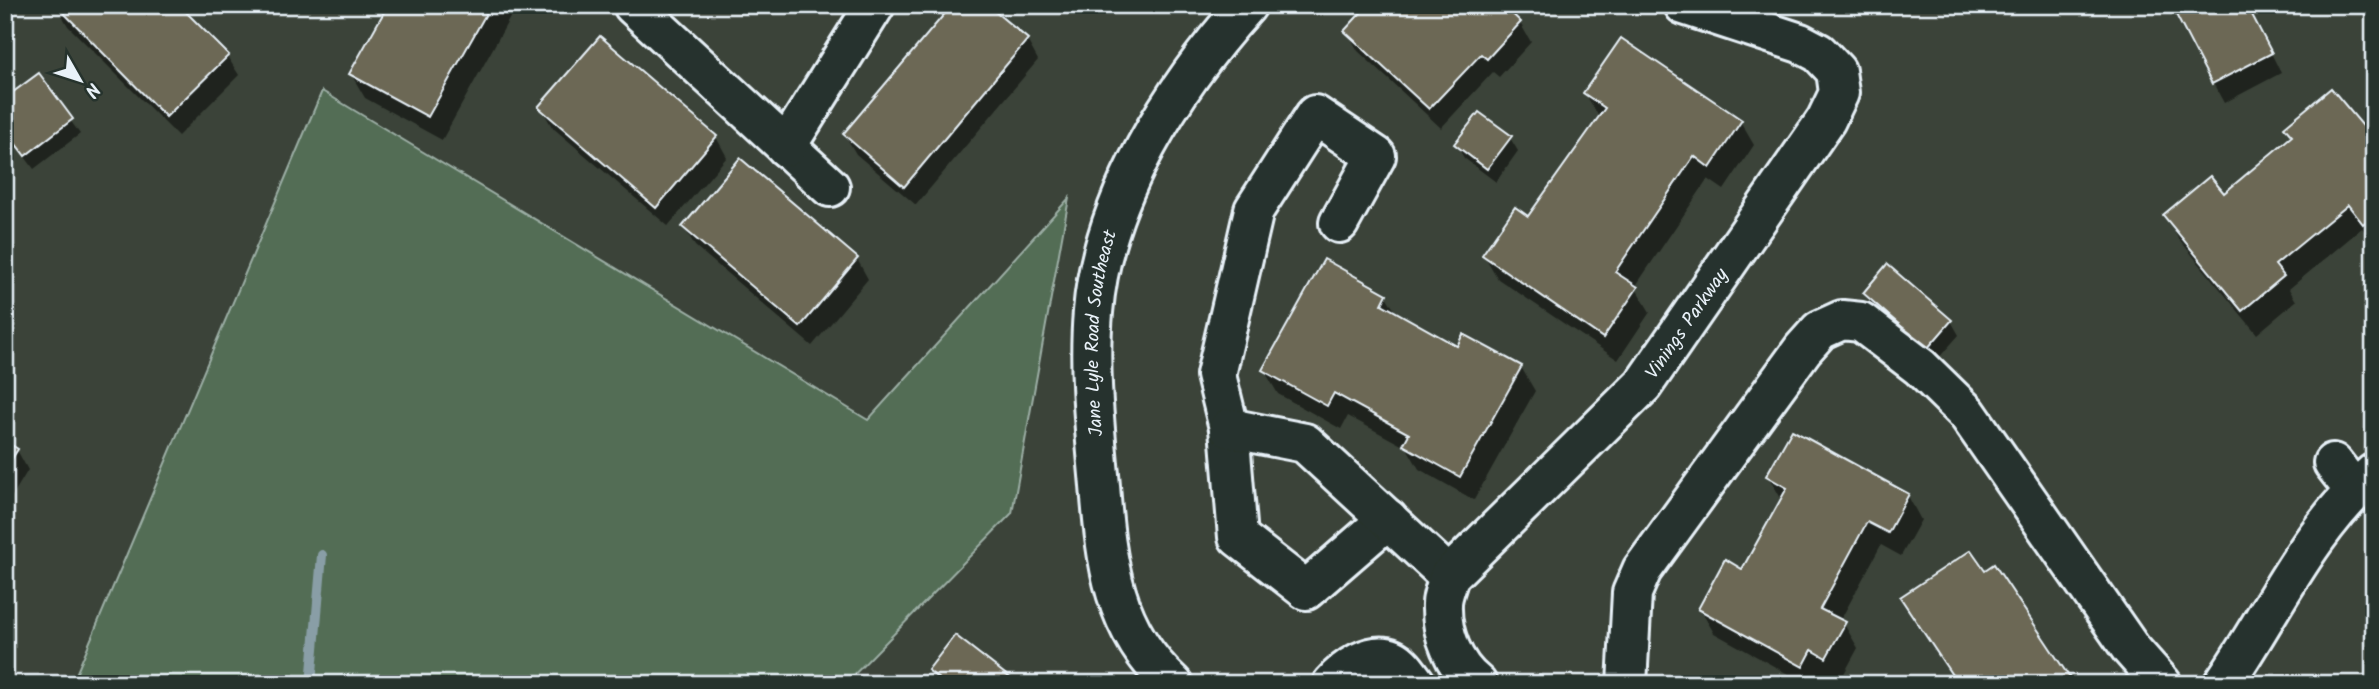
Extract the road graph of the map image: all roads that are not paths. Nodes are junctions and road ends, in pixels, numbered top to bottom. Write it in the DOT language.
graph roads {
  1 [pos="633,5"];
  2 [pos="875,5"];
  3 [pos="1247,5"];
  4 [pos="1684,5"];
  5 [pos="786,147"];
  6 [pos="830,187"];
  7 [pos="1339,223"];
  8 [pos="1229,428"];
  9 [pos="2354,475"];
  10 [pos="1388,519"];
  11 [pos="1449,576"];
  12 [pos="1405,672"];
  13 [pos="1173,684"];
  14 [pos="1332,684"];
  15 [pos="1477,684"];
  16 [pos="1627,684"];
  17 [pos="2162,684"];
  18 [pos="2223,684"];
  1 -- 5 [label="street"];
  2 -- 5 [label="street"];
  3 -- 13 [label="street, Jane Lyle Road Southeast"];
  4 -- 11 [label="street, Vinings Parkway"];
  5 -- 6 [label="street"];
  7 -- 8 [label="street"];
  8 -- 10 [label="street"];
  8 -- 10 [label="street"];
  9 -- 18 [label="street"];
  10 -- 11 [label="street"];
  11 -- 15 [label="street"];
  12 -- 14 [label="street"];
  16 -- 17 [label="street"];
}
